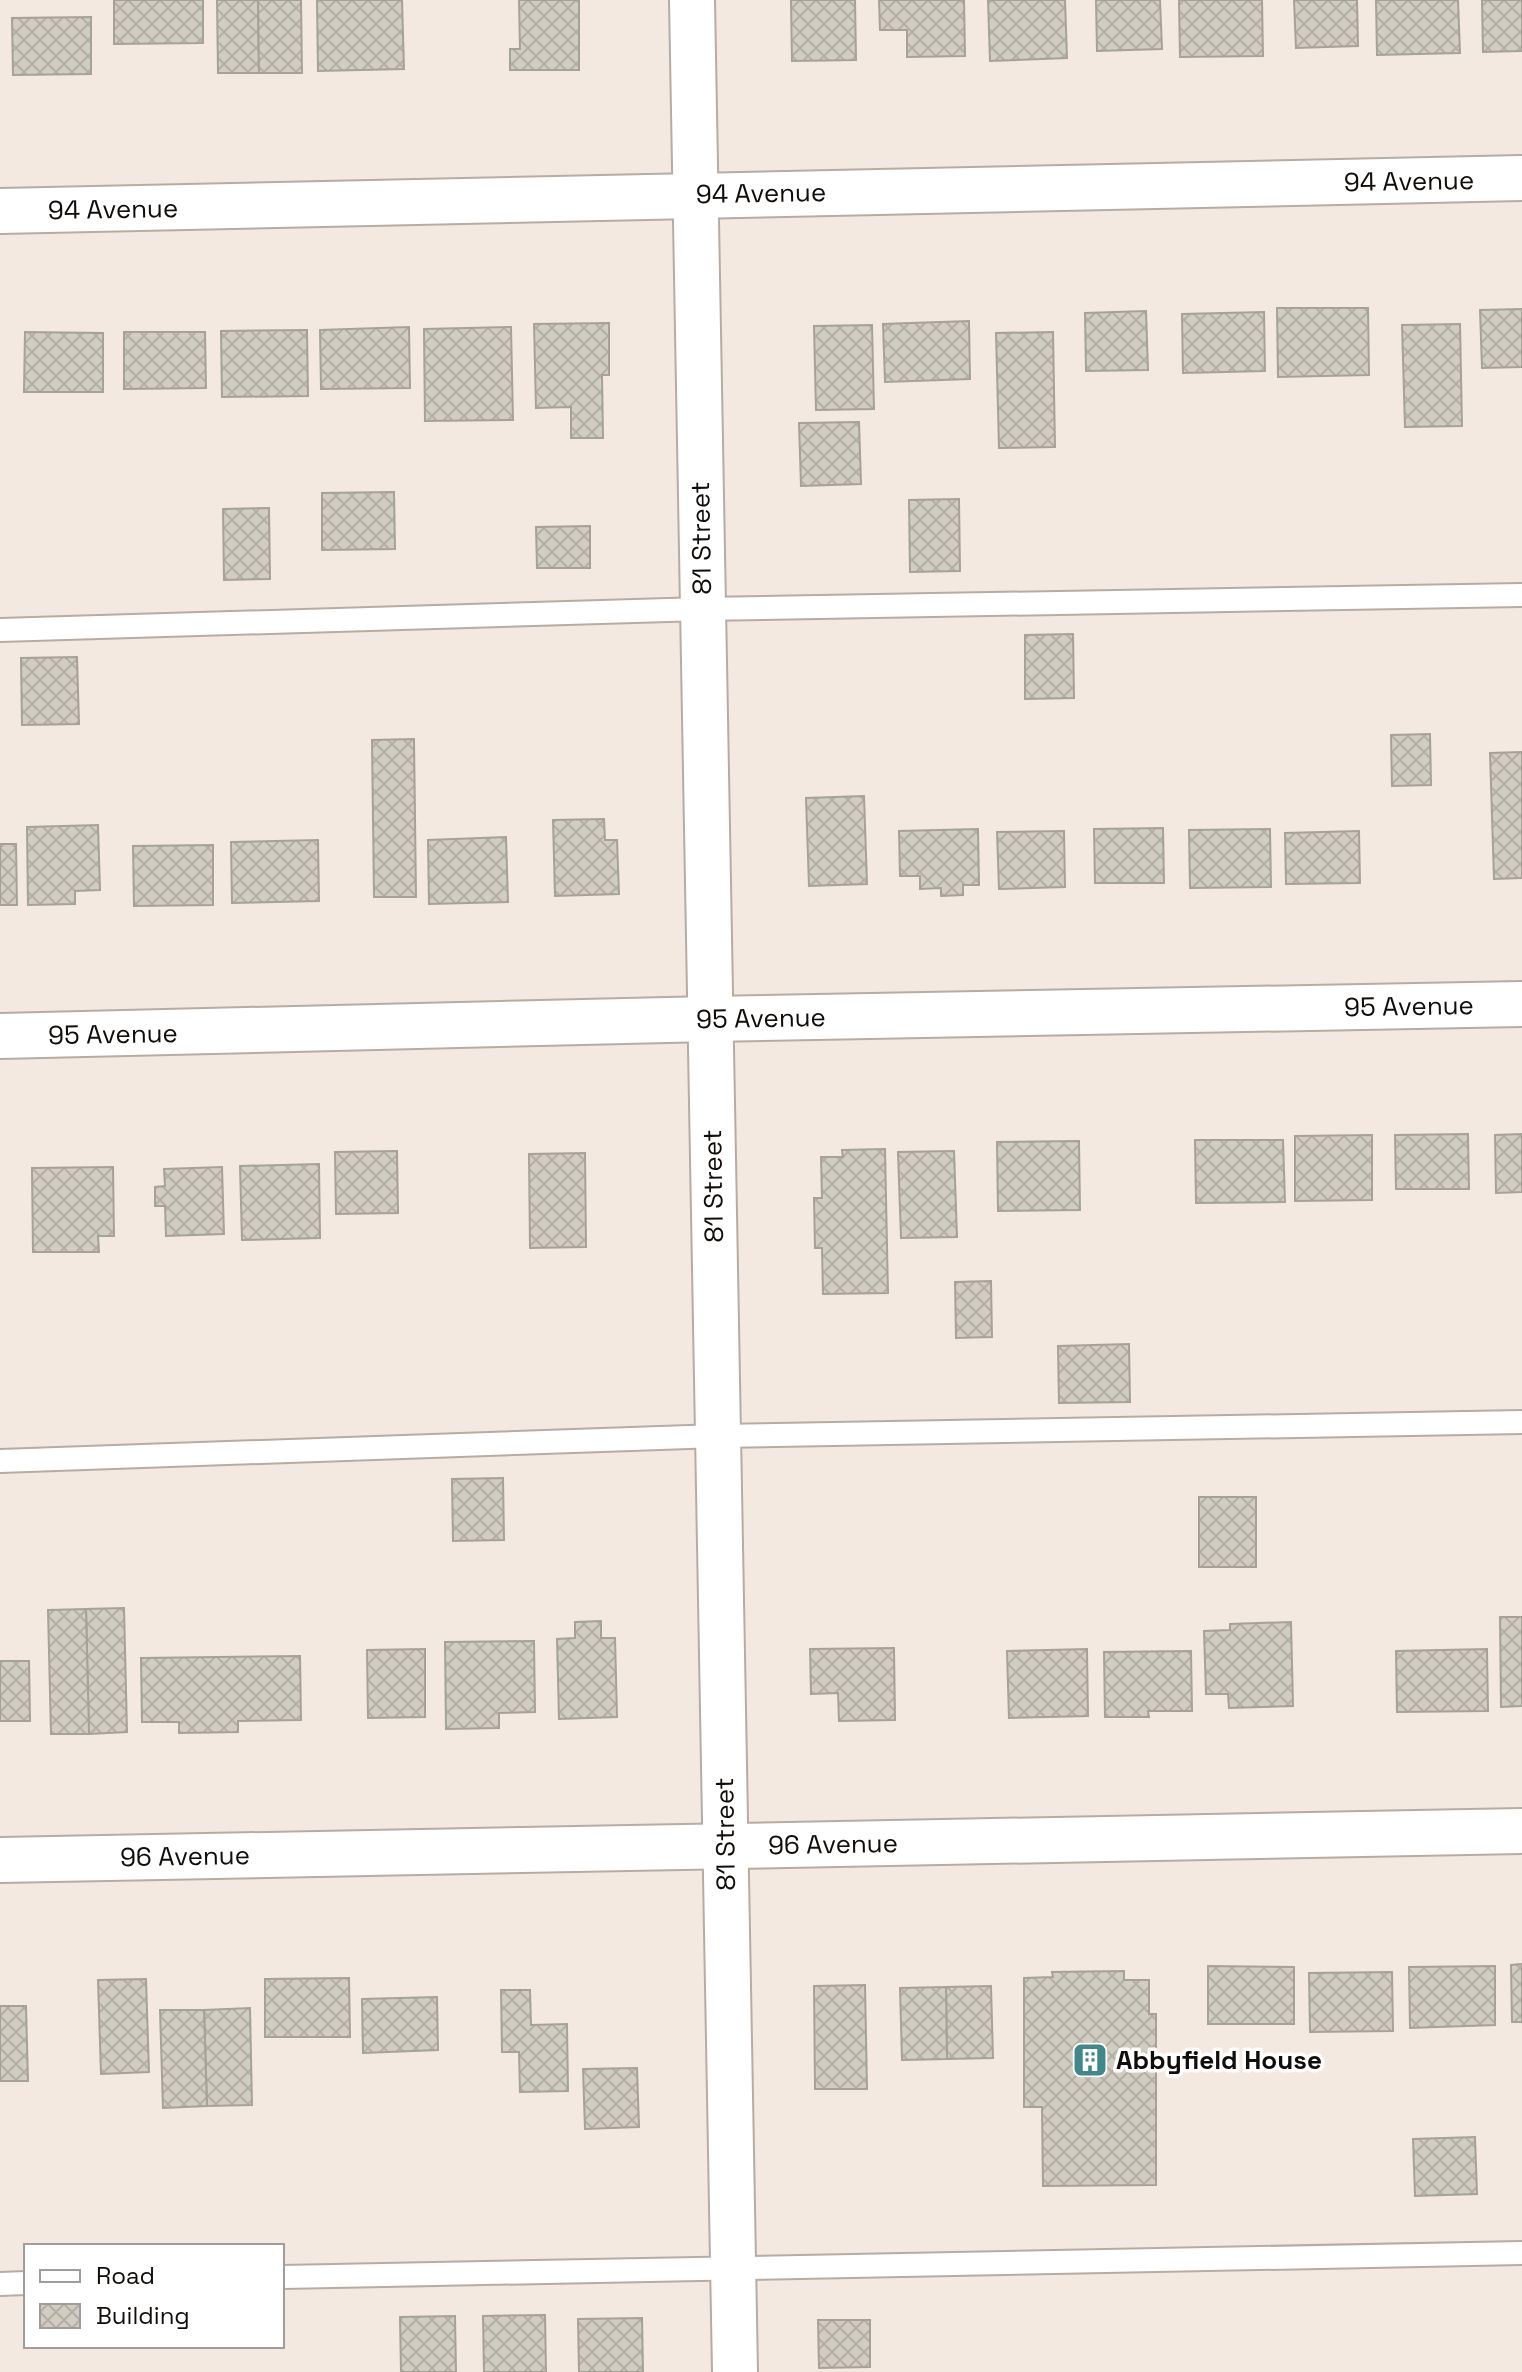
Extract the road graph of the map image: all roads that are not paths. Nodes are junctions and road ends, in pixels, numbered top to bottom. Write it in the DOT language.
graph roads {
  1 [pos="692,0"];
  2 [pos="1522,178"];
  3 [pos="697,195"];
  4 [pos="0,211"];
  5 [pos="1522,595"];
  6 [pos="702,609"];
  7 [pos="0,630"];
  8 [pos="1522,1004"];
  9 [pos="710,1019"];
  10 [pos="0,1036"];
  11 [pos="1522,1422"];
  12 [pos="718,1436"];
  13 [pos="0,1461"];
  14 [pos="1522,1831"];
  15 [pos="725,1846"];
  16 [pos="0,1860"];
  17 [pos="1522,2253"];
  18 [pos="733,2267"];
  19 [pos="284,2277"];
  20 [pos="24,2283"];
  21 [pos="0,2284"];
  22 [pos="735,2372"];
  1 -- 3 [label="street, 81 Street"];
  2 -- 3 [label="street, 94 Avenue"];
  3 -- 4 [label="street, 94 Avenue"];
  3 -- 6 [label="street, 81 Street"];
  5 -- 6 [label="lane"];
  6 -- 7 [label="lane"];
  6 -- 9 [label="street, 81 Street"];
  8 -- 9 [label="street, 95 Avenue"];
  9 -- 10 [label="street, 95 Avenue"];
  9 -- 12 [label="street, 81 Street"];
  11 -- 12 [label="lane"];
  12 -- 13 [label="lane"];
  12 -- 15 [label="street, 81 Street"];
  14 -- 15 [label="street, 96 Avenue"];
  15 -- 16 [label="street, 96 Avenue"];
  15 -- 18 [label="street, 81 Street"];
  17 -- 18 [label="lane"];
  18 -- 19 [label="lane"];
  18 -- 22 [label="street, 81 Street"];
  20 -- 21 [label="lane"];
}
